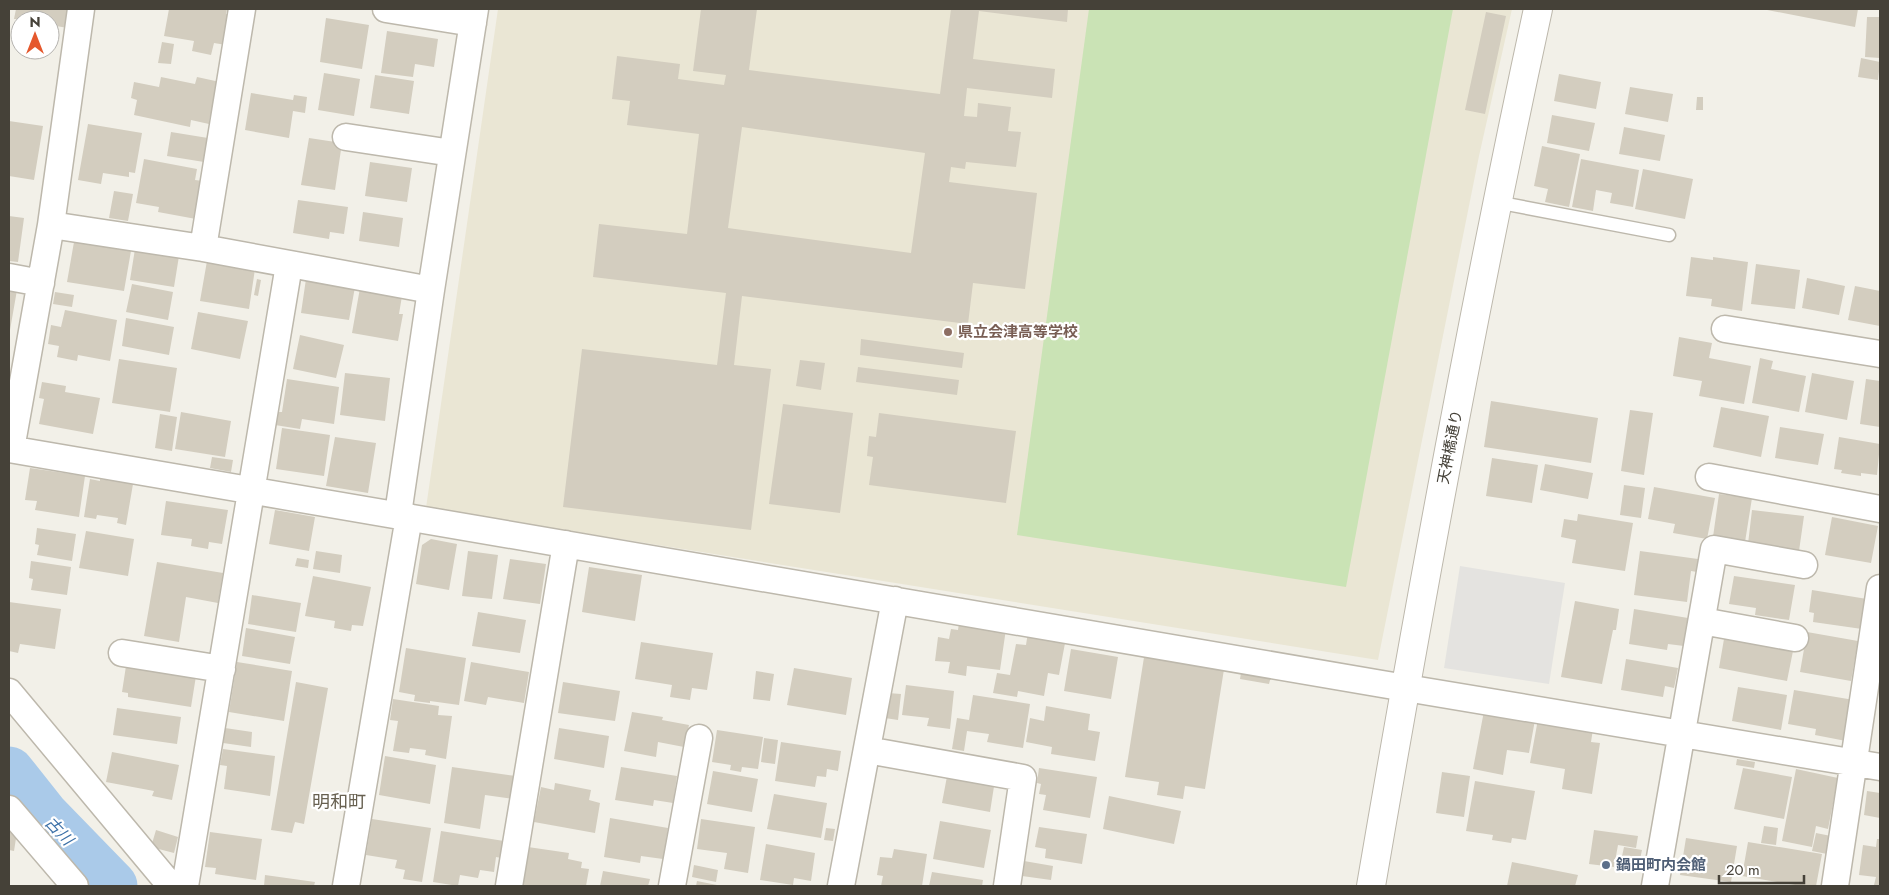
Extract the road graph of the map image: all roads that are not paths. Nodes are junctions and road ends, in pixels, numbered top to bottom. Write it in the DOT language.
graph roads {
  1 [pos="81,9"];
  2 [pos="242,9"];
  3 [pos="386,9"];
  4 [pos="1538,9"];
  5 [pos="474,16"];
  6 [pos="346,137"];
  7 [pos="452,152"];
  8 [pos="1496,202"];
  9 [pos="51,225"];
  10 [pos="1669,235"];
  11 [pos="203,248"];
  12 [pos="289,265"];
  13 [pos="9,277"];
  14 [pos="41,283"];
  15 [pos="430,290"];
  16 [pos="1726,329"];
  17 [pos="1880,354"];
  18 [pos="10,449"];
  19 [pos="1709,477"];
  20 [pos="252,489"];
  21 [pos="1880,509"];
  22 [pos="403,515"];
  23 [pos="566,544"];
  24 [pos="1804,565"];
  25 [pos="1880,588"];
  26 [pos="895,600"];
  27 [pos="1702,621"];
  28 [pos="1795,638"];
  29 [pos="122,653"];
  30 [pos="222,669"];
  31 [pos="1405,688"];
  32 [pos="9,692"];
  33 [pos="1681,733"];
  34 [pos="699,738"];
  35 [pos="867,750"];
  36 [pos="1854,763"];
  37 [pos="1880,767"];
  38 [pos="9,809"];
  39 [pos="74,886"];
  40 [pos="172,886"];
  41 [pos="185,886"];
  42 [pos="346,886"];
  43 [pos="508,886"];
  44 [pos="672,886"];
  45 [pos="841,886"];
  46 [pos="1007,886"];
  47 [pos="1371,886"];
  48 [pos="1656,886"];
  49 [pos="1835,886"];
  1 -- 9 [label="street"];
  2 -- 11 [label="street"];
  3 -- 5 [label="street"];
  4 -- 8 [label="street, 天神橋通り"];
  5 -- 7 [label="street"];
  6 -- 7 [label="street"];
  7 -- 15 [label="street"];
  8 -- 10 [label="lane"];
  8 -- 31 [label="street, 天神橋通り"];
  9 -- 11 [label="street"];
  9 -- 14 [label="street"];
  11 -- 12 [label="street"];
  12 -- 15 [label="street"];
  12 -- 20 [label="street"];
  13 -- 14 [label="street"];
  14 -- 18 [label="street"];
  15 -- 22 [label="street"];
  16 -- 17 [label="street"];
  18 -- 20 [label="street"];
  19 -- 21 [label="street"];
  20 -- 22 [label="street"];
  20 -- 30 [label="street"];
  22 -- 23 [label="street"];
  22 -- 42 [label="street"];
  23 -- 26 [label="street"];
  23 -- 43 [label="street"];
  24 -- 27 [label="street"];
  25 -- 36 [label="street"];
  26 -- 31 [label="street"];
  26 -- 35 [label="street"];
  27 -- 28 [label="street"];
  27 -- 33 [label="street"];
  29 -- 30 [label="street"];
  30 -- 41 [label="street"];
  31 -- 33 [label="street"];
  31 -- 47 [label="street, 天神橋通り"];
  32 -- 40 [label="street"];
  33 -- 36 [label="street"];
  33 -- 48 [label="street"];
  34 -- 44 [label="street"];
  35 -- 45 [label="street"];
  35 -- 46 [label="street"];
  36 -- 37 [label="street"];
  36 -- 49 [label="street"];
  38 -- 39 [label="street"];
}
